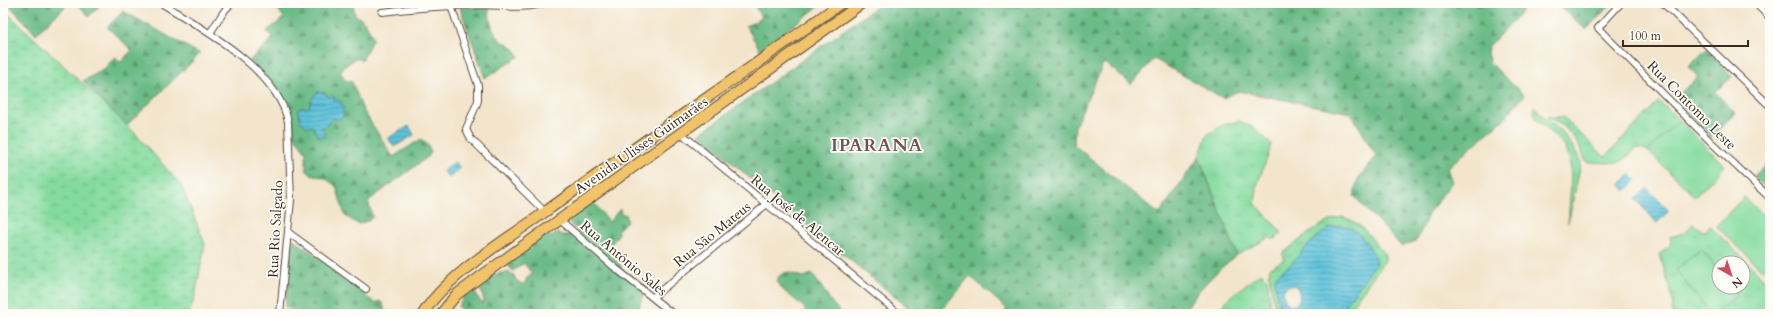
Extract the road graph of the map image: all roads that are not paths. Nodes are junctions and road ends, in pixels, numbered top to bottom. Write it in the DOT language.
graph roads {
  1 [pos="161,3"];
  2 [pos="232,3"];
  3 [pos="545,3"];
  4 [pos="841,3"];
  5 [pos="862,3"];
  6 [pos="1621,3"];
  7 [pos="1663,3"];
  8 [pos="1755,3"];
  9 [pos="451,4"];
  10 [pos="382,12"];
  11 [pos="1770,18"];
  12 [pos="210,33"];
  13 [pos="1770,106"];
  14 [pos="681,133"];
  15 [pos="611,164"];
  16 [pos="620,177"];
  17 [pos="1770,198"];
  18 [pos="767,204"];
  19 [pos="545,212"];
  20 [pos="560,220"];
  21 [pos="289,233"];
  22 [pos="366,289"];
  23 [pos="653,297"];
  24 [pos="280,314"];
  25 [pos="423,314"];
  26 [pos="441,314"];
  27 [pos="673,314"];
  28 [pos="899,314"];
  1 -- 12 [label="street, Rua Rio Salgado"];
  2 -- 12 [label="street"];
  3 -- 9 [label="street"];
  4 -- 15 [label="main road, Avenida Ulisses Guimarães"];
  5 -- 14 [label="main road, Avenida Ulisses Guimarães"];
  6 -- 17 [label="street, Rua Contomo Leste"];
  7 -- 13 [label="street"];
  8 -- 11 [label="street"];
  9 -- 10 [label="street"];
  9 -- 19 [label="street"];
  12 -- 21 [label="street, Rua Rio Salgado"];
  14 -- 16 [label="main road, Avenida Ulisses Guimarães"];
  14 -- 18 [label="street, Rua José de Alencar"];
  15 -- 16 [label="main road"];
  15 -- 19 [label="main road, Avenida Ulisses Guimarães"];
  16 -- 20 [label="main road, Avenida Ulisses Guimarães"];
  18 -- 23 [label="street, Rua São Mateus"];
  18 -- 28 [label="street, Rua José de Alencar"];
  19 -- 25 [label="main road, Avenida Ulisses Guimarães"];
  20 -- 23 [label="street, Rua Antônio Sales"];
  20 -- 26 [label="main road, Avenida Ulisses Guimarães"];
  21 -- 22 [label="street"];
  21 -- 24 [label="street, Rua Rio Salgado"];
  23 -- 27 [label="street, Rua Antônio Sales"];
}
